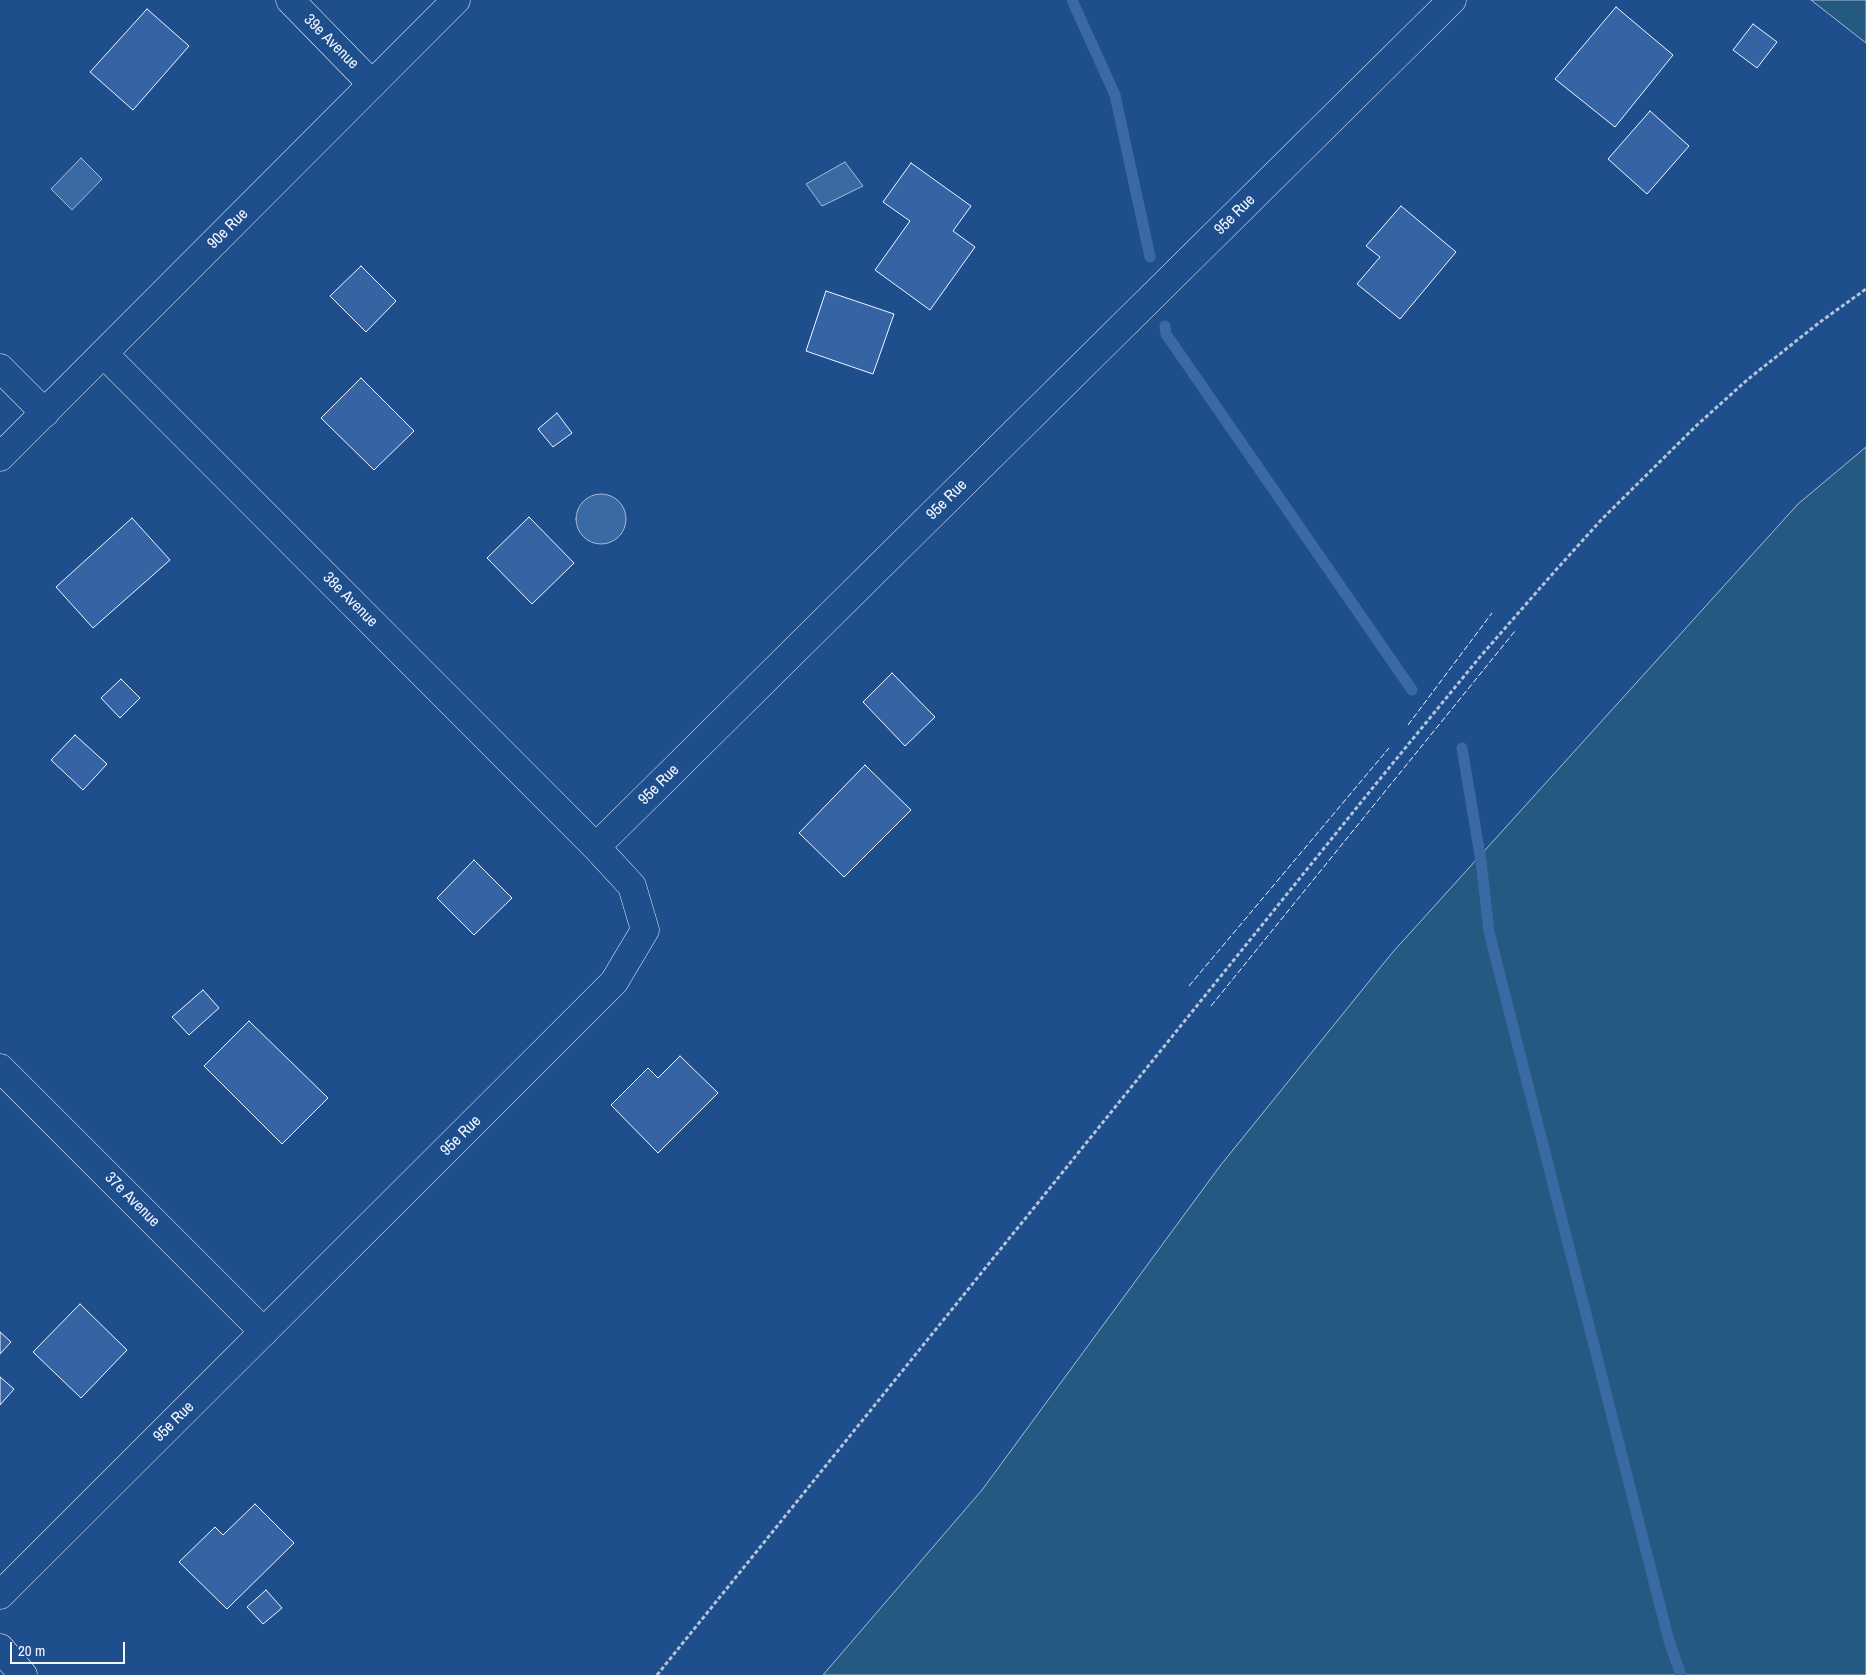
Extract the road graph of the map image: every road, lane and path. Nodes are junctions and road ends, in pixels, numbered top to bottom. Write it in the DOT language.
graph roads {
  1 [pos="290,0"];
  2 [pos="456,0"];
  3 [pos="1452,0"];
  4 [pos="372,84"];
  5 [pos="1866,289"];
  6 [pos="104,354"];
  7 [pos="0,368"];
  8 [pos="45,413"];
  9 [pos="0,457"];
  10 [pos="596,847"];
  11 [pos="0,1068"];
  12 [pos="264,1332"];
  13 [pos="0,1595"];
  14 [pos="0,1648"];
  15 [pos="23,1675"];
  16 [pos="657,1675"];
  1 -- 4 [label="street, 39e Avenue"];
  2 -- 4 [label="street, 90e Rue"];
  3 -- 10 [label="street, 95e Rue"];
  4 -- 6 [label="street, 90e Rue"];
  5 -- 16 [label="path"];
  6 -- 8 [label="street, 90e Rue"];
  6 -- 10 [label="street, 38e Avenue"];
  7 -- 8 [label="street"];
  8 -- 9 [label="street, 90e Rue"];
  10 -- 12 [label="street, 95e Rue"];
  11 -- 12 [label="street, 37e Avenue"];
  12 -- 13 [label="street, 95e Rue"];
  14 -- 15 [label="street"];
}
